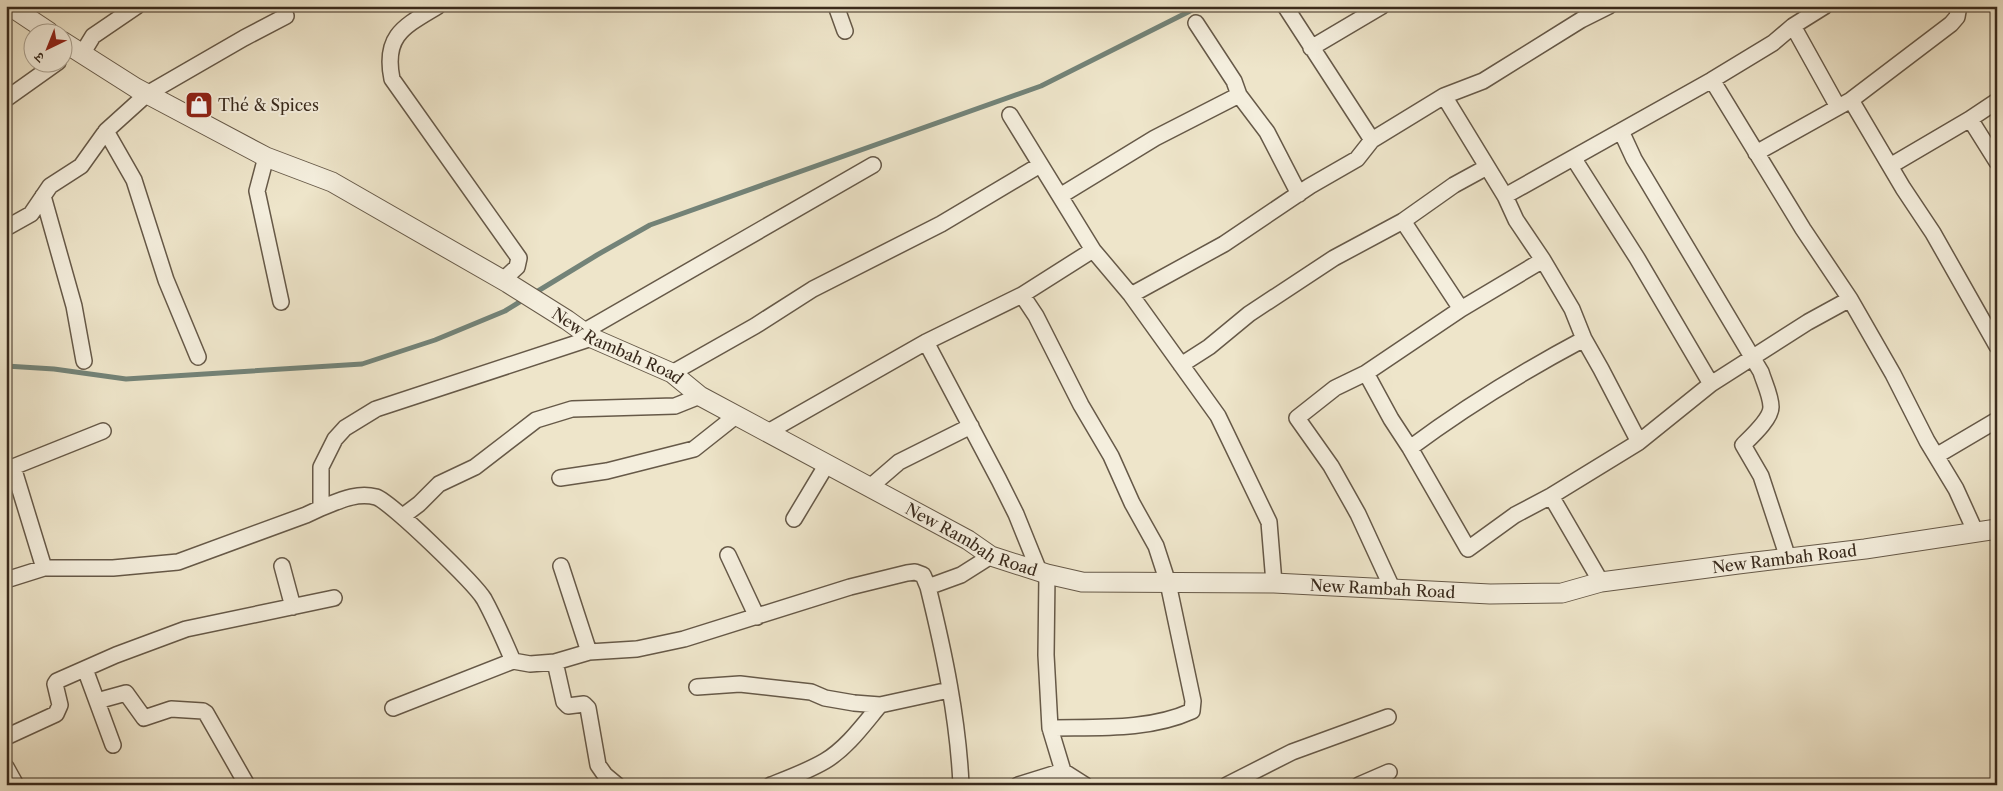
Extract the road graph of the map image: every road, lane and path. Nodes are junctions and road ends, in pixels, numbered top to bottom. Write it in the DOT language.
graph roads {
  1 [pos="10,6"];
  2 [pos="138,6"];
  3 [pos="438,6"];
  4 [pos="836,6"];
  5 [pos="1284,6"];
  6 [pos="1382,6"];
  7 [pos="1608,6"];
  8 [pos="1959,6"];
  9 [pos="1824,7"];
  10 [pos="286,16"];
  11 [pos="34,22"];
  12 [pos="1196,24"];
  13 [pos="1793,26"];
  14 [pos="845,31"];
  15 [pos="1311,48"];
  16 [pos="72,50"];
  17 [pos="72,52"];
  18 [pos="44,72"];
  19 [pos="1712,80"];
  20 [pos="147,94"];
  21 [pos="1239,95"];
  22 [pos="1444,96"];
  23 [pos="6,98"];
  24 [pos="1997,101"];
  25 [pos="1844,103"];
  26 [pos="1010,115"];
  27 [pos="1970,119"];
  28 [pos="106,131"];
  29 [pos="1621,131"];
  30 [pos="1372,140"];
  31 [pos="1756,153"];
  32 [pos="266,157"];
  33 [pos="1574,158"];
  34 [pos="1997,162"];
  35 [pos="873,165"];
  36 [pos="1040,165"];
  37 [pos="1890,166"];
  38 [pos="1486,167"];
  39 [pos="1299,194"];
  40 [pos="43,196"];
  41 [pos="1060,196"];
  42 [pos="1505,196"];
  43 [pos="1403,221"];
  44 [pos="6,228"];
  45 [pos="1093,250"];
  46 [pos="1543,260"];
  47 [pos="506,281"];
  48 [pos="1022,295"];
  49 [pos="1131,295"];
  50 [pos="1850,299"];
  51 [pos="282,302"];
  52 [pos="1461,309"];
  53 [pos="587,335"];
  54 [pos="1584,339"];
  55 [pos="926,342"];
  56 [pos="1997,346"];
  57 [pos="198,357"];
  58 [pos="1752,358"];
  59 [pos="84,361"];
  60 [pos="1181,365"];
  61 [pos="672,373"];
  62 [pos="1366,373"];
  63 [pos="1711,384"];
  64 [pos="700,396"];
  65 [pos="737,414"];
  66 [pos="1997,420"];
  67 [pos="971,426"];
  68 [pos="103,431"];
  69 [pos="768,432"];
  70 [pos="1639,442"];
  71 [pos="1410,448"];
  72 [pos="1936,456"];
  73 [pos="827,464"];
  74 [pos="10,468"];
  75 [pos="560,478"];
  76 [pos="870,487"];
  77 [pos="1551,496"];
  78 [pos="321,508"];
  79 [pos="403,516"];
  80 [pos="794,519"];
  81 [pos="1997,529"];
  82 [pos="1976,533"];
  83 [pos="728,556"];
  84 [pos="991,556"];
  85 [pos="1788,558"];
  86 [pos="282,566"];
  87 [pos="561,566"];
  88 [pos="44,568"];
  89 [pos="1043,572"];
  90 [pos="6,580"];
  91 [pos="1168,582"];
  92 [pos="1600,582"];
  93 [pos="1274,583"];
  94 [pos="928,587"];
  95 [pos="1393,590"];
  96 [pos="334,598"];
  97 [pos="293,607"];
  98 [pos="757,617"];
  99 [pos="589,652"];
  100 [pos="513,661"];
  101 [pos="555,662"];
  102 [pos="86,669"];
  103 [pos="697,687"];
  104 [pos="949,690"];
  105 [pos="97,700"];
  106 [pos="880,705"];
  107 [pos="393,708"];
  108 [pos="1388,717"];
  109 [pos="1050,728"];
  110 [pos="6,737"];
  111 [pos="113,745"];
  112 [pos="6,767"];
  113 [pos="1063,771"];
  114 [pos="1389,772"];
  115 [pos="16,785"];
  116 [pos="248,785"];
  117 [pos="617,785"];
  118 [pos="771,785"];
  119 [pos="961,785"];
  120 [pos="1018,785"];
  121 [pos="1085,785"];
  122 [pos="1227,785"];
  123 [pos="1359,785"];
  1 -- 11 [label="street"];
  2 -- 16 [label="street"];
  3 -- 47 [label="street"];
  4 -- 14 [label="street"];
  5 -- 15 [label="street"];
  6 -- 15 [label="street"];
  7 -- 22 [label="street"];
  8 -- 25 [label="street"];
  9 -- 13 [label="street"];
  10 -- 20 [label="street"];
  12 -- 21 [label="street"];
  13 -- 19 [label="street"];
  13 -- 25 [label="street"];
  15 -- 30 [label="street"];
  17 -- 20 [label="street, New Rambah Road"];
  18 -- 23 [label="street"];
  19 -- 29 [label="street"];
  19 -- 31 [label="street"];
  20 -- 28 [label="street"];
  20 -- 32 [label="street, New Rambah Road"];
  21 -- 39 [label="street"];
  21 -- 41 [label="street"];
  22 -- 30 [label="street"];
  22 -- 38 [label="street"];
  24 -- 27 [label="street"];
  25 -- 31 [label="street"];
  25 -- 37 [label="street"];
  26 -- 36 [label="street"];
  27 -- 34 [label="street"];
  27 -- 37 [label="street"];
  28 -- 40 [label="street"];
  28 -- 57 [label="street"];
  29 -- 33 [label="street"];
  29 -- 58 [label="street"];
  30 -- 39 [label="street"];
  31 -- 50 [label="street"];
  32 -- 47 [label="street, New Rambah Road"];
  32 -- 51 [label="street"];
  33 -- 42 [label="street"];
  33 -- 63 [label="street"];
  35 -- 53 [label="street"];
  36 -- 41 [label="street"];
  36 -- 61 [label="street"];
  37 -- 56 [label="street"];
  38 -- 42 [label="street"];
  38 -- 43 [label="street"];
  39 -- 49 [label="street"];
  40 -- 44 [label="street"];
  40 -- 59 [label="street"];
  41 -- 45 [label="street"];
  42 -- 46 [label="street"];
  43 -- 52 [label="street"];
  43 -- 60 [label="street"];
  45 -- 48 [label="street"];
  45 -- 49 [label="street"];
  46 -- 52 [label="street"];
  46 -- 54 [label="street"];
  47 -- 53 [label="street, New Rambah Road"];
  48 -- 55 [label="street"];
  48 -- 91 [label="street"];
  49 -- 60 [label="street"];
  50 -- 58 [label="street"];
  50 -- 72 [label="street"];
  52 -- 62 [label="street"];
  53 -- 61 [label="street, New Rambah Road"];
  53 -- 78 [label="street"];
  54 -- 70 [label="street"];
  54 -- 71 [label="street"];
  55 -- 67 [label="street"];
  55 -- 69 [label="street"];
  58 -- 63 [label="street"];
  58 -- 85 [label="street"];
  60 -- 93 [label="street"];
  61 -- 64 [label="street, New Rambah Road"];
  62 -- 71 [label="street"];
  62 -- 95 [label="street"];
  63 -- 70 [label="street"];
  64 -- 65 [label="street, New Rambah Road"];
  64 -- 79 [label="street"];
  65 -- 69 [label="street, New Rambah Road"];
  65 -- 75 [label="street"];
  66 -- 72 [label="street"];
  67 -- 76 [label="street"];
  67 -- 89 [label="street"];
  68 -- 74 [label="street"];
  69 -- 73 [label="street, New Rambah Road"];
  70 -- 77 [label="street"];
  71 -- 77 [label="street"];
  72 -- 82 [label="street"];
  73 -- 76 [label="street, New Rambah Road"];
  73 -- 80 [label="street"];
  74 -- 88 [label="street"];
  76 -- 84 [label="street, New Rambah Road"];
  77 -- 92 [label="street"];
  78 -- 79 [label="street"];
  78 -- 88 [label="street"];
  79 -- 100 [label="street"];
  81 -- 82 [label="street, New Rambah Road"];
  82 -- 85 [label="street, New Rambah Road"];
  83 -- 98 [label="street"];
  84 -- 89 [label="street, New Rambah Road"];
  84 -- 94 [label="street"];
  85 -- 92 [label="street, New Rambah Road"];
  86 -- 97 [label="street"];
  87 -- 99 [label="street"];
  88 -- 90 [label="street"];
  89 -- 91 [label="street, New Rambah Road"];
  89 -- 109 [label="street"];
  91 -- 93 [label="street, New Rambah Road"];
  91 -- 109 [label="street"];
  92 -- 95 [label="street, New Rambah Road"];
  93 -- 95 [label="street, New Rambah Road"];
  94 -- 98 [label="street"];
  94 -- 104 [label="street"];
  96 -- 97 [label="street"];
  97 -- 102 [label="street"];
  98 -- 99 [label="street"];
  99 -- 101 [label="street"];
  100 -- 101 [label="street"];
  100 -- 107 [label="street"];
  101 -- 117 [label="street"];
  102 -- 105 [label="street"];
  102 -- 110 [label="street"];
  103 -- 106 [label="street"];
  104 -- 106 [label="street"];
  104 -- 119 [label="street"];
  105 -- 111 [label="street"];
  105 -- 116 [label="street"];
  106 -- 118 [label="street"];
  108 -- 122 [label="street"];
  109 -- 113 [label="street"];
  112 -- 115 [label="street"];
  113 -- 120 [label="street"];
  113 -- 121 [label="street"];
  114 -- 123 [label="street"];
}
